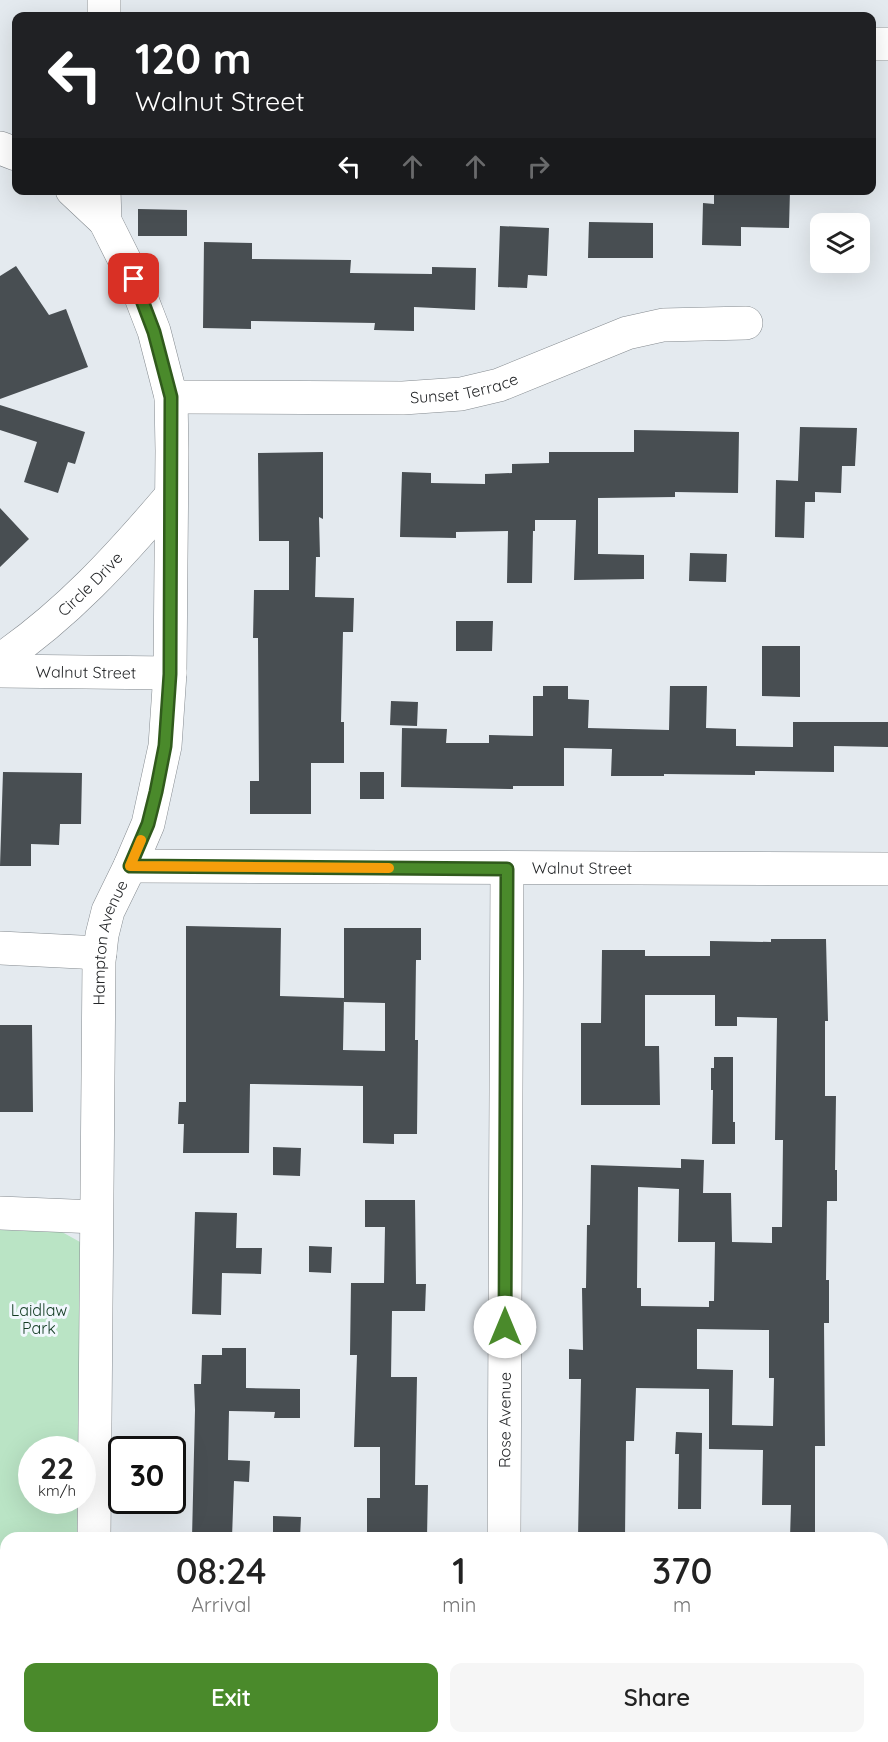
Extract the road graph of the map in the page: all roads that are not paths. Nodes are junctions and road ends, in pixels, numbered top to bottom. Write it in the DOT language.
graph roads {
  1 [pos="82,195"];
  2 [pos="105,206"];
  3 [pos="746,324"];
  4 [pos="171,397"];
  5 [pos="170,497"];
  6 [pos="0,660"];
  7 [pos="0,671"];
  8 [pos="170,674"];
  9 [pos="130,866"];
  10 [pos="507,869"];
  11 [pos="888,869"];
  12 [pos="0,948"];
  13 [pos="100,953"];
  14 [pos="0,1213"];
  15 [pos="96,1217"];
  16 [pos="94,1532"];
  17 [pos="504,1532"];
  1 -- 2 [label="street"];
  2 -- 4 [label="street, Hampton Avenue"];
  3 -- 4 [label="street, Sunset Terrace"];
  4 -- 5 [label="street, Hampton Avenue"];
  5 -- 6 [label="street, Circle Drive"];
  5 -- 8 [label="street, Hampton Avenue"];
  7 -- 8 [label="street, Walnut Street"];
  8 -- 9 [label="street, Hampton Avenue"];
  9 -- 10 [label="street, Walnut Street"];
  9 -- 13 [label="street, Hampton Avenue"];
  10 -- 11 [label="street, Walnut Street"];
  10 -- 17 [label="street, Rose Avenue"];
  12 -- 13 [label="street"];
  13 -- 15 [label="street, Hampton Avenue"];
  14 -- 15 [label="street"];
  15 -- 16 [label="street, Hampton Avenue"];
}
